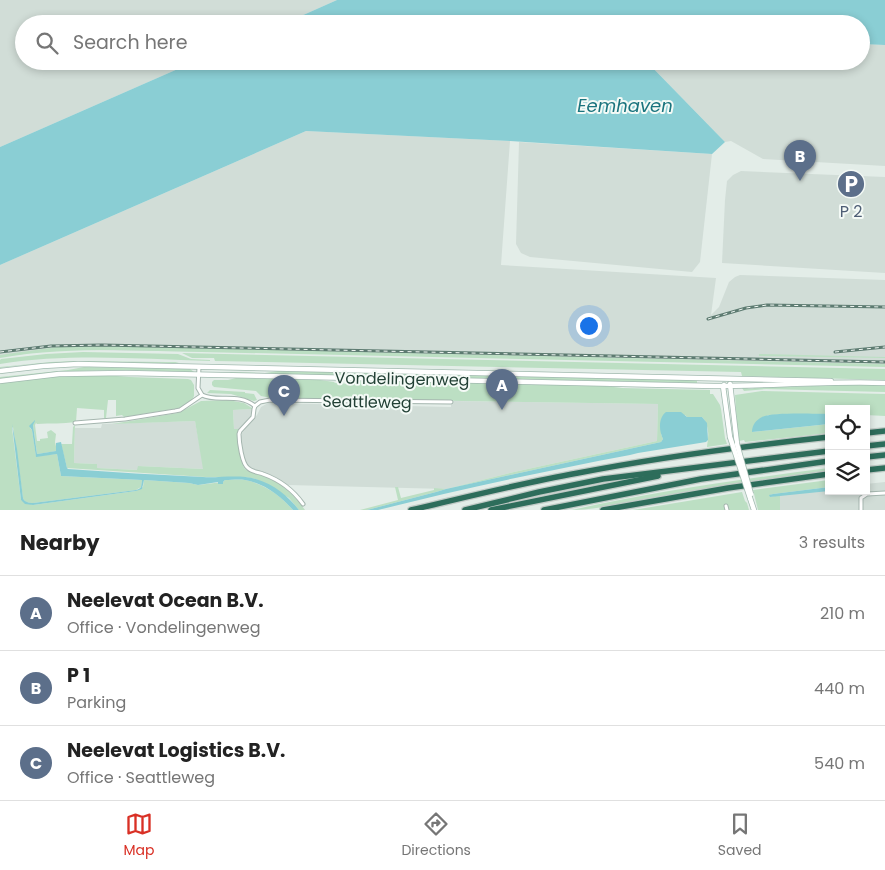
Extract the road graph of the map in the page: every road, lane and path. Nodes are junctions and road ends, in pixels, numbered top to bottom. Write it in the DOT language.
graph roads {
  1 [pos="198,367"];
  2 [pos="0,371"];
  3 [pos="198,374"];
  4 [pos="727,379"];
  5 [pos="0,381"];
  6 [pos="864,382"];
  7 [pos="885,382"];
  8 [pos="723,386"];
  9 [pos="731,386"];
  10 [pos="740,386"];
  11 [pos="202,396"];
  12 [pos="732,397"];
  13 [pos="451,402"];
  14 [pos="255,406"];
  15 [pos="76,424"];
  16 [pos="885,431"];
  17 [pos="870,433"];
  18 [pos="733,436"];
  19 [pos="825,437"];
  20 [pos="885,444"];
  21 [pos="870,446"];
  22 [pos="825,451"];
  23 [pos="885,455"];
  24 [pos="870,457"];
  25 [pos="825,463"];
  26 [pos="714,465"];
  27 [pos="885,468"];
  28 [pos="870,470"];
  29 [pos="825,475"];
  30 [pos="885,493"];
  31 [pos="751,497"];
  32 [pos="303,504"];
  33 [pos="412,510"];
  34 [pos="465,510"];
  35 [pos="491,510"];
  36 [pos="544,510"];
  37 [pos="603,510"];
  38 [pos="754,510"];
  39 [pos="861,510"];
  1 -- 2 [label="main road, Vondelingenweg"];
  1 -- 3 [label="street"];
  1 -- 4 [label="main road, Vondelingenweg"];
  3 -- 5 [label="main road, Vondelingenweg"];
  3 -- 8 [label="main road, Vondelingenweg"];
  3 -- 11 [label="street"];
  4 -- 6 [label="main road, Vondelingenweg"];
  4 -- 8 [label="main road"];
  4 -- 9 [label="main road"];
  6 -- 7 [label="main road, Vondelingenweg"];
  6 -- 10 [label="main road, Vondelingenweg"];
  8 -- 9 [label="main road, Vondelingenweg"];
  8 -- 18 [label="main road"];
  9 -- 10 [label="main road, Vondelingenweg"];
  9 -- 12 [label="main road"];
  10 -- 12 [label="main road"];
  11 -- 14 [label="street"];
  11 -- 15 [label="street"];
  12 -- 18 [label="main road"];
  13 -- 14 [label="street, Seattleweg"];
  14 -- 32 [label="street"];
  16 -- 17 [label="highway"];
  18 -- 31 [label="main road, bridge"];
  18 -- 31 [label="main road, bridge"];
  19 -- 33 [label="highway"];
  20 -- 21 [label="highway"];
  22 -- 26 [label="highway"];
  23 -- 24 [label="highway"];
  25 -- 36 [label="highway"];
  26 -- 34 [label="highway"];
  26 -- 35 [label="highway"];
  27 -- 28 [label="highway"];
  29 -- 37 [label="highway"];
  30 -- 39 [label="street"];
  31 -- 38 [label="main road"];
}
